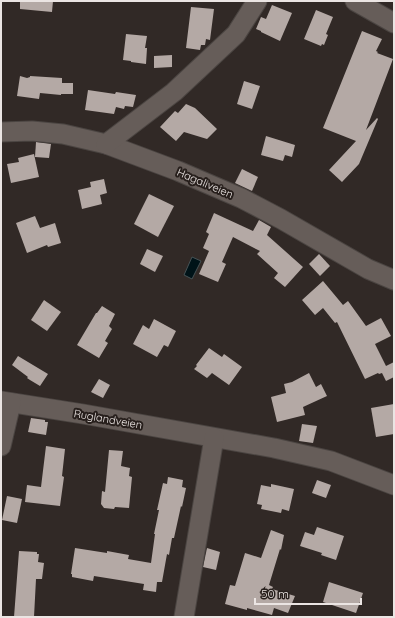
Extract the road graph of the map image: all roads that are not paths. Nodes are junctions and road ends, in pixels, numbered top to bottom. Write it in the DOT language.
graph roads {
  1 [pos="257,1"];
  2 [pos="355,1"];
  3 [pos="394,23"];
  4 [pos="1,132"];
  5 [pos="106,144"];
  6 [pos="394,280"];
  7 [pos="6,402"];
  8 [pos="214,438"];
  9 [pos="1,446"];
  10 [pos="394,485"];
  11 [pos="184,617"];
  1 -- 5 [label="street"];
  2 -- 3 [label="street"];
  4 -- 5 [label="street, Hagaliveien"];
  5 -- 6 [label="street, Hagaliveien"];
  7 -- 8 [label="street, Ruglandveien"];
  7 -- 9 [label="street"];
  8 -- 10 [label="street, Ruglandveien"];
  8 -- 11 [label="street"];
}
